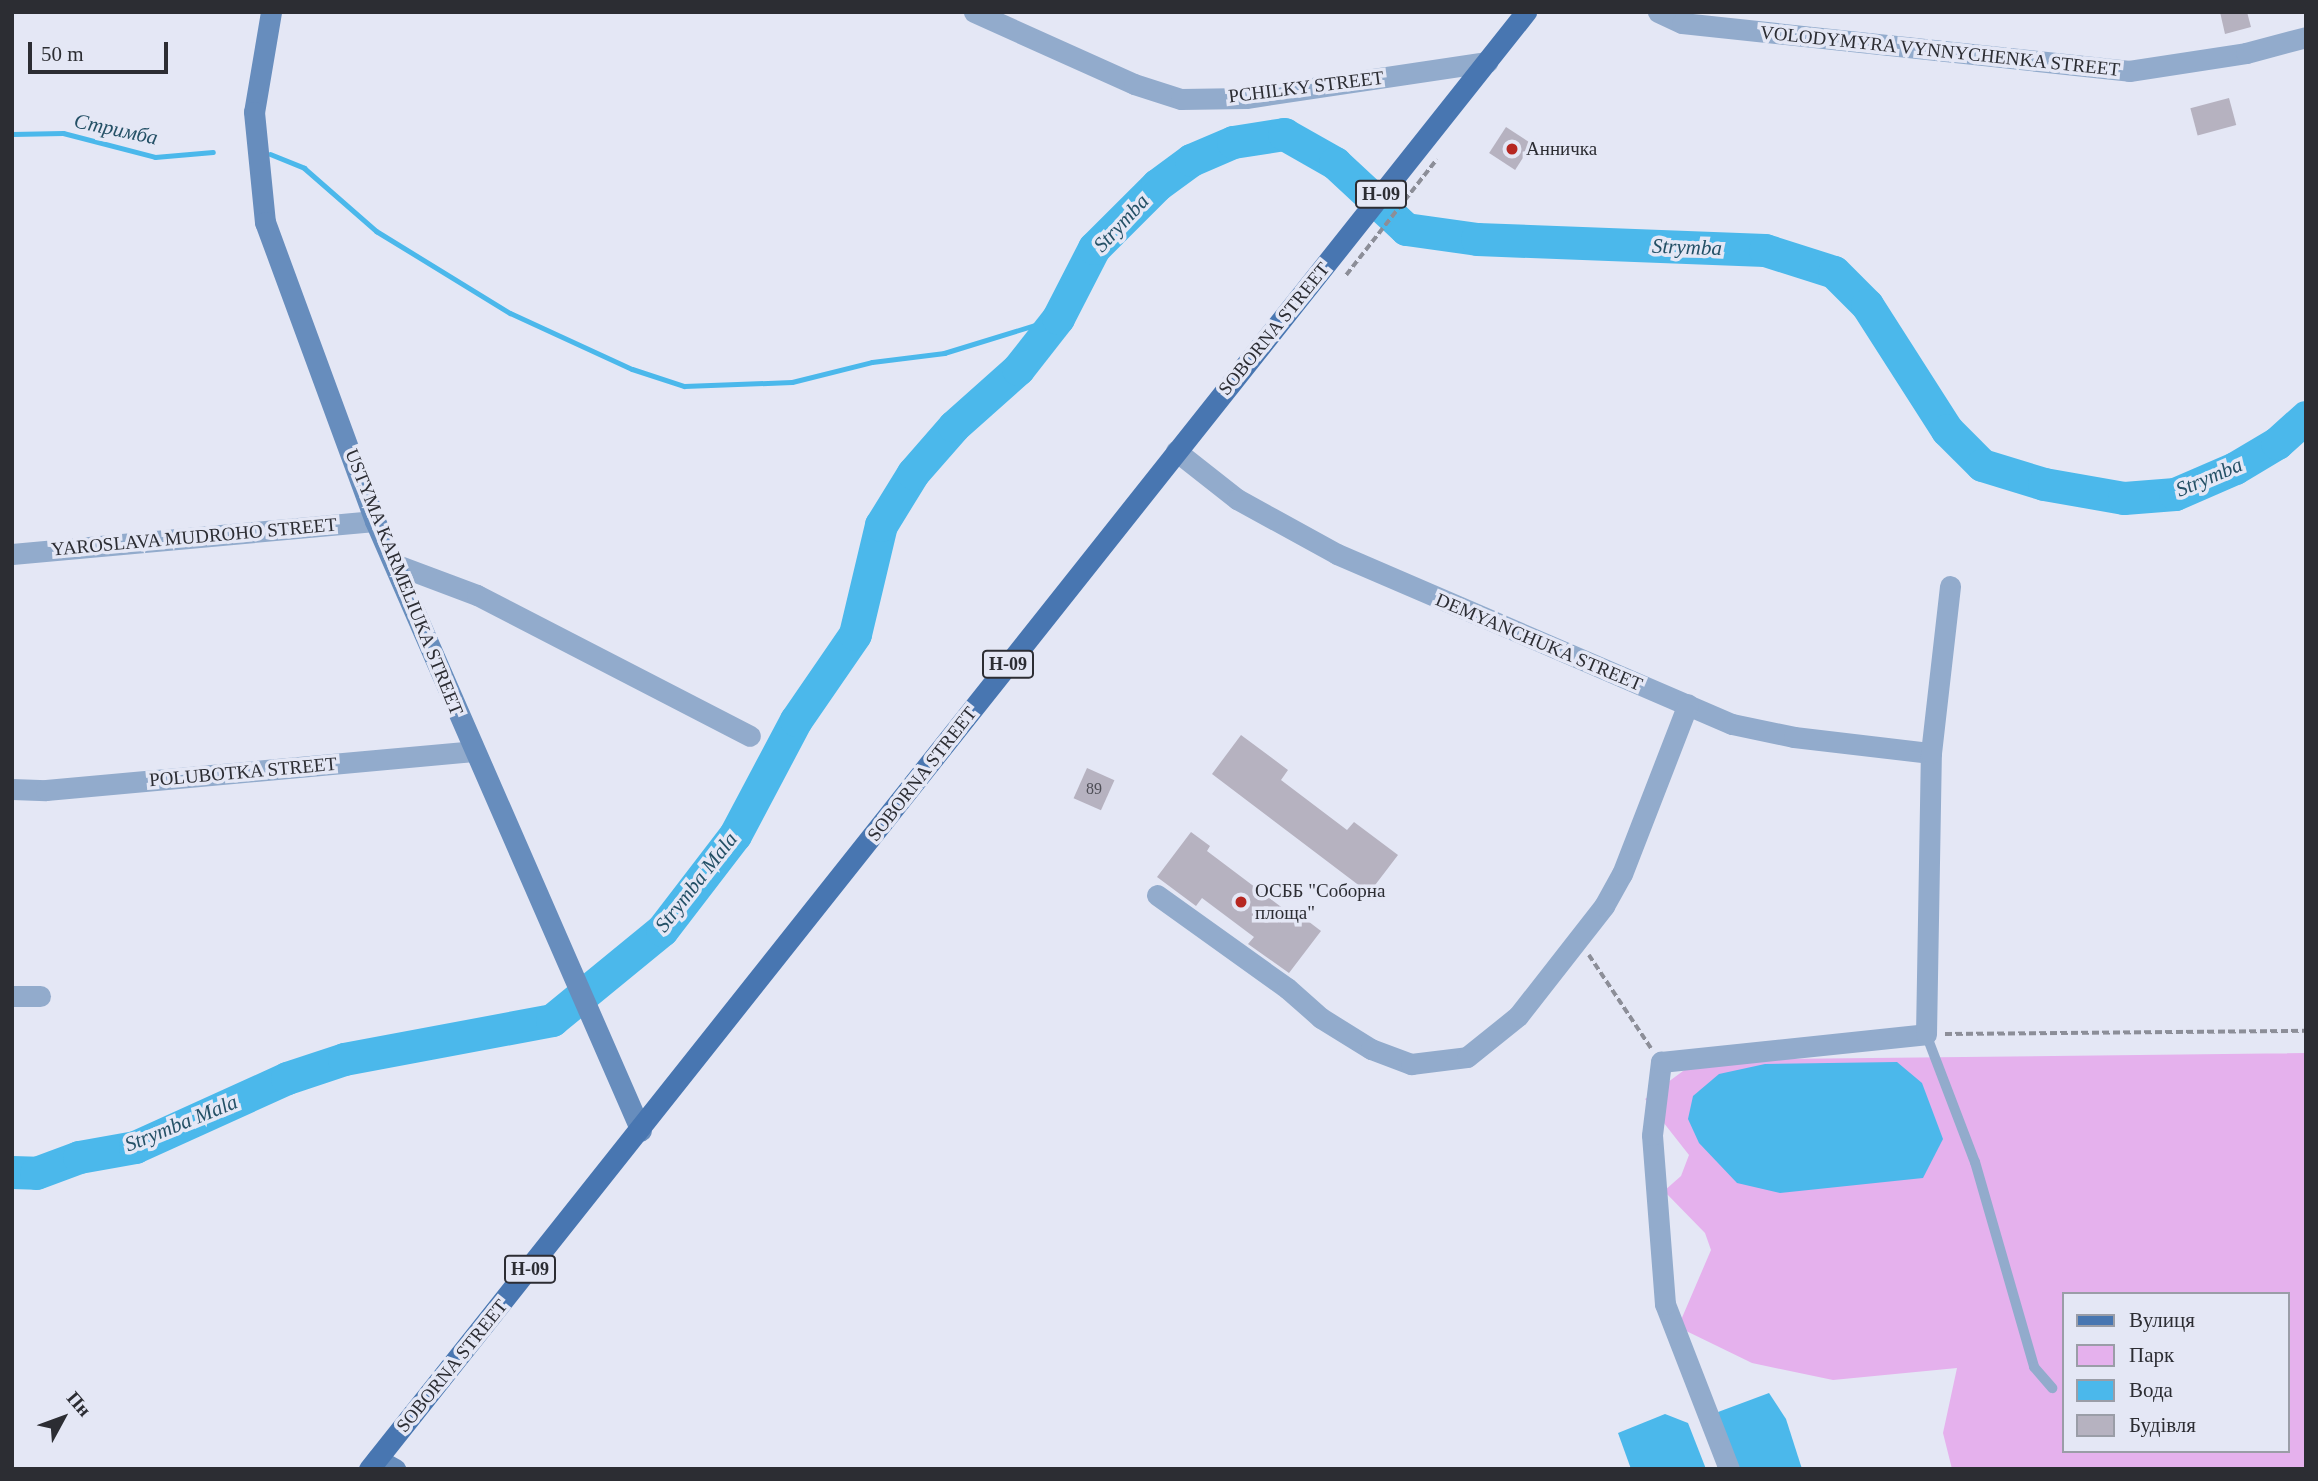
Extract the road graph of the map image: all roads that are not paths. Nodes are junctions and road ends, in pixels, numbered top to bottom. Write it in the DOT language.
graph roads {
  1 [pos="271,12"];
  2 [pos="974,12"];
  3 [pos="1526,12"];
  4 [pos="1658,12"];
  5 [pos="2306,37"];
  6 [pos="1487,62"];
  7 [pos="1176,451"];
  8 [pos="375,521"];
  9 [pos="12,554"];
  10 [pos="397,565"];
  11 [pos="1950,586"];
  12 [pos="1688,704"];
  13 [pos="750,736"];
  14 [pos="473,751"];
  15 [pos="1931,753"];
  16 [pos="12,789"];
  17 [pos="1157,895"];
  18 [pos="12,996"];
  19 [pos="40,996"];
  20 [pos="1926,1034"];
  21 [pos="641,1131"];
  22 [pos="2052,1388"];
  23 [pos="380,1465"];
  24 [pos="1729,1469"];
  1 -- 8 [label="street, USTYMA KARMELIUKA STREET"];
  2 -- 6 [label="street, PCHILKY STREET"];
  3 -- 6 [label="main road, SOBORNA STREET / Н-09"];
  4 -- 5 [label="street, VOLODYMYRA VYNNYCHENKA STREET"];
  6 -- 7 [label="main road, SOBORNA STREET / Н-09"];
  7 -- 12 [label="street, DEMYANCHUKA STREET"];
  7 -- 21 [label="main road, SOBORNA STREET / Н-09"];
  8 -- 9 [label="street, YAROSLAVA MUDROHO STREET"];
  8 -- 10 [label="street, USTYMA KARMELIUKA STREET"];
  10 -- 13 [label="street"];
  10 -- 14 [label="street, USTYMA KARMELIUKA STREET"];
  11 -- 15 [label="street"];
  12 -- 15 [label="street, DEMYANCHUKA STREET"];
  12 -- 17 [label="street"];
  14 -- 16 [label="street, POLUBOTKA STREET"];
  14 -- 21 [label="street, USTYMA KARMELIUKA STREET"];
  15 -- 20 [label="street"];
  18 -- 19 [label="street"];
  20 -- 22 [label="lane"];
  20 -- 24 [label="street"];
  21 -- 23 [label="main road, SOBORNA STREET / Н-09"];
}
